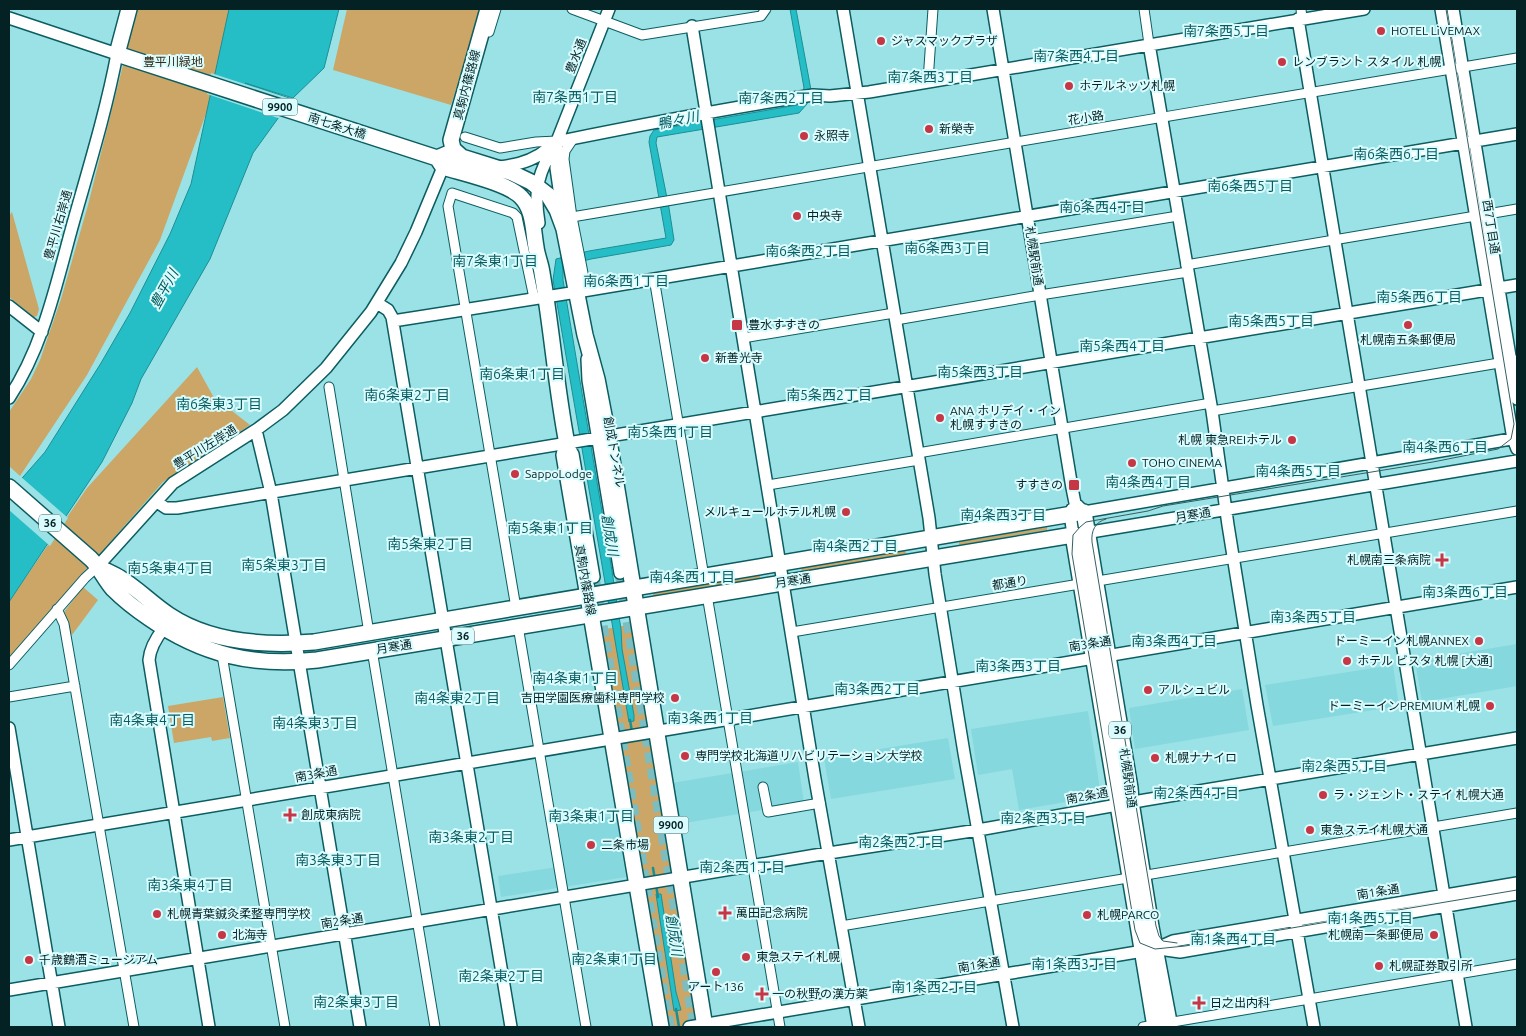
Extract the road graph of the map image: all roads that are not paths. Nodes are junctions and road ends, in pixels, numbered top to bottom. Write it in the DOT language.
graph roads {
  1 [pos="130,9"];
  2 [pos="488,9"];
  3 [pos="496,9"];
  4 [pos="572,9"];
  5 [pos="609,9"];
  6 [pos="766,9"];
  7 [pos="843,9"];
  8 [pos="933,9"];
  9 [pos="993,9"];
  10 [pos="1144,9"];
  11 [pos="1364,9"];
  12 [pos="1441,9"];
  13 [pos="1453,9"];
  14 [pos="1300,16"];
  15 [pos="9,18"];
  16 [pos="604,21"];
  17 [pos="692,26"];
  18 [pos="488,34"];
  19 [pos="1149,44"];
  20 [pos="115,53"];
  21 [pos="1517,58"];
  22 [pos="1003,68"];
  23 [pos="1457,68"];
  24 [pos="928,81"];
  25 [pos="857,93"];
  26 [pos="1310,93"];
  27 [pos="1161,118"];
  28 [pos="707,120"];
  29 [pos="1517,134"];
  30 [pos="465,137"];
  31 [pos="573,139"];
  32 [pos="558,141"];
  33 [pos="1015,142"];
  34 [pos="1469,142"];
  35 [pos="462,157"];
  36 [pos="440,162"];
  37 [pos="869,166"];
  38 [pos="1322,166"];
  39 [pos="494,168"];
  40 [pos="538,186"];
  41 [pos="1174,191"];
  42 [pos="719,192"];
  43 [pos="1517,209"];
  44 [pos="1481,215"];
  45 [pos="1027,216"];
  46 [pos="1178,216"];
  47 [pos="568,223"];
  48 [pos="882,240"];
  49 [pos="1031,240"];
  50 [pos="1334,240"];
  51 [pos="731,265"];
  52 [pos="1187,268"];
  53 [pos="542,272"];
  54 [pos="654,278"];
  55 [pos="1517,285"];
  56 [pos="1493,289"];
  57 [pos="556,295"];
  58 [pos="1040,295"];
  59 [pos="377,303"];
  60 [pos="9,306"];
  61 [pos="466,309"];
  62 [pos="1346,313"];
  63 [pos="895,317"];
  64 [pos="393,321"];
  65 [pos="42,332"];
  66 [pos="743,338"];
  67 [pos="1199,338"];
  68 [pos="1509,361"];
  69 [pos="1052,364"];
  70 [pos="1359,387"];
  71 [pos="329,388"];
  72 [pos="906,388"];
  73 [pos="9,398"];
  74 [pos="1517,399"];
  75 [pos="1211,407"];
  76 [pos="756,412"];
  77 [pos="679,425"];
  78 [pos="1063,428"];
  79 [pos="256,430"];
  80 [pos="588,440"];
  81 [pos="1516,442"];
  82 [pos="490,456"];
  83 [pos="918,456"];
  84 [pos="1517,461"];
  85 [pos="1372,463"];
  86 [pos="417,469"];
  87 [pos="344,481"];
  88 [pos="768,485"];
  89 [pos="1375,485"];
  90 [pos="9,487"];
  91 [pos="1224,488"];
  92 [pos="271,493"];
  93 [pos="157,502"];
  94 [pos="1076,510"];
  95 [pos="1226,510"];
  96 [pos="1517,512"];
  97 [pos="1383,533"];
  98 [pos="1081,534"];
  99 [pos="931,538"];
  100 [pos="933,558"];
  101 [pos="1233,558"];
  102 [pos="94,563"];
  103 [pos="781,564"];
  104 [pos="620,573"];
  105 [pos="594,577"];
  106 [pos="704,577"];
  107 [pos="783,583"];
  108 [pos="1089,583"];
  109 [pos="1517,587"];
  110 [pos="633,589"];
  111 [pos="707,595"];
  112 [pos="588,596"];
  113 [pos="1396,606"];
  114 [pos="636,607"];
  115 [pos="940,607"];
  116 [pos="516,608"];
  117 [pos="58,609"];
  118 [pos="591,614"];
  119 [pos="442,621"];
  120 [pos="518,626"];
  121 [pos="164,628"];
  122 [pos="792,632"];
  123 [pos="1246,632"];
  124 [pos="369,633"];
  125 [pos="446,638"];
  126 [pos="296,644"];
  127 [pos="372,650"];
  128 [pos="222,654"];
  129 [pos="1101,657"];
  130 [pos="299,662"];
  131 [pos="9,665"];
  132 [pos="953,681"];
  133 [pos="75,686"];
  134 [pos="9,697"];
  135 [pos="804,706"];
  136 [pos="728,719"];
  137 [pos="9,728"];
  138 [pos="657,731"];
  139 [pos="612,738"];
  140 [pos="1517,738"];
  141 [pos="539,750"];
  142 [pos="1420,754"];
  143 [pos="466,763"];
  144 [pos="392,775"];
  145 [pos="1270,779"];
  146 [pos="763,787"];
  147 [pos="320,788"];
  148 [pos="246,800"];
  149 [pos="820,803"];
  150 [pos="1124,803"];
  151 [pos="173,812"];
  152 [pos="1517,813"];
  153 [pos="100,824"];
  154 [pos="1432,827"];
  155 [pos="978,830"];
  156 [pos="27,837"];
  157 [pos="9,840"];
  158 [pos="1283,852"];
  159 [pos="828,853"];
  160 [pos="752,866"];
  161 [pos="1136,876"];
  162 [pos="680,878"];
  163 [pos="650,883"];
  164 [pos="1517,883"];
  165 [pos="1517,894"];
  166 [pos="564,897"];
  167 [pos="1445,901"];
  168 [pos="990,902"];
  169 [pos="491,910"];
  170 [pos="417,922"];
  171 [pos="841,926"];
  172 [pos="1296,926"];
  173 [pos="345,934"];
  174 [pos="271,946"];
  175 [pos="1149,950"];
  176 [pos="198,959"];
  177 [pos="1517,964"];
  178 [pos="125,971"];
  179 [pos="1457,974"];
  180 [pos="1003,975"];
  181 [pos="52,983"];
  182 [pos="9,990"];
  183 [pos="1310,998"];
  184 [pos="854,1000"];
  185 [pos="777,1012"];
  186 [pos="699,1026"];
  187 [pos="1158,1026"];
  188 [pos="59,1027"];
  189 [pos="134,1027"];
  190 [pos="209,1027"];
  191 [pos="284,1027"];
  192 [pos="360,1027"];
  193 [pos="435,1027"];
  194 [pos="511,1027"];
  195 [pos="586,1027"];
  196 [pos="661,1027"];
  197 [pos="780,1027"];
  198 [pos="859,1027"];
  199 [pos="1013,1027"];
  200 [pos="1314,1027"];
  201 [pos="1466,1027"];
  1 -- 20 [label="main road"];
  2 -- 35 [label="main road, 真駒内篠路線"];
  3 -- 18 [label="street"];
  4 -- 16 [label="street"];
  5 -- 16 [label="street, 豊水通"];
  6 -- 17 [label="street"];
  7 -- 25 [label="street"];
  8 -- 24 [label="street"];
  9 -- 22 [label="street, 札幌駅前通"];
  10 -- 19 [label="street"];
  11 -- 14 [label="street"];
  12 -- 23 [label="street, 西7丁目通"];
  13 -- 23 [label="street, 西7丁目通"];
  14 -- 19 [label="street"];
  14 -- 26 [label="street"];
  15 -- 20 [label="street"];
  16 -- 17 [label="street"];
  16 -- 32 [label="street, 豊水通"];
  17 -- 28 [label="street"];
  19 -- 22 [label="street"];
  19 -- 27 [label="street"];
  20 -- 36 [label="main road, 南七条大橋 / 9900"];
  20 -- 65 [label="street, 豊平川右岸通"];
  21 -- 23 [label="street, 花小路"];
  22 -- 24 [label="street"];
  22 -- 33 [label="street, 札幌駅前通"];
  23 -- 26 [label="street, 花小路"];
  23 -- 34 [label="street, 西7丁目通"];
  24 -- 25 [label="street"];
  25 -- 28 [label="street"];
  25 -- 37 [label="street"];
  26 -- 27 [label="street, 花小路"];
  26 -- 38 [label="street"];
  27 -- 33 [label="street, 花小路"];
  27 -- 41 [label="street"];
  28 -- 31 [label="street"];
  28 -- 42 [label="street"];
  29 -- 34 [label="street"];
  30 -- 32 [label="street"];
  31 -- 32 [label="street"];
  31 -- 47 [label="street"];
  32 -- 39 [label="street"];
  32 -- 40 [label="street"];
  32 -- 47 [label="street"];
  33 -- 37 [label="street, 花小路"];
  33 -- 45 [label="street, 札幌駅前通"];
  34 -- 38 [label="street"];
  34 -- 44 [label="street, 西7丁目通"];
  35 -- 36 [label="main road, 真駒内篠路線 / 9900"];
  35 -- 39 [label="main road, 真駒内篠路線 / 9900"];
  36 -- 53 [label="main road, 真駒内篠路線 / 9900"];
  36 -- 59 [label="street, 豊平川左岸通"];
  37 -- 42 [label="street, 花小路"];
  37 -- 48 [label="street"];
  38 -- 41 [label="street"];
  38 -- 50 [label="street"];
  39 -- 40 [label="main road, 真駒内篠路線 / 9900"];
  40 -- 47 [label="main road, 真駒内篠路線 / 9900"];
  40 -- 53 [label="street"];
  41 -- 45 [label="street"];
  41 -- 46 [label="street"];
  42 -- 47 [label="street, 花小路"];
  42 -- 51 [label="street"];
  43 -- 44 [label="street"];
  44 -- 50 [label="street"];
  44 -- 56 [label="street, 西7丁目通"];
  45 -- 48 [label="street"];
  45 -- 49 [label="street, 札幌駅前通"];
  46 -- 49 [label="street"];
  46 -- 52 [label="street"];
  47 -- 57 [label="main road, 真駒内篠路線 / 9900"];
  48 -- 51 [label="street"];
  48 -- 63 [label="street"];
  49 -- 58 [label="street, 札幌駅前通"];
  50 -- 52 [label="street"];
  50 -- 62 [label="street"];
  51 -- 54 [label="street"];
  51 -- 66 [label="street"];
  52 -- 58 [label="street"];
  52 -- 67 [label="street"];
  53 -- 57 [label="main road, 真駒内篠路線 / 9900"];
  54 -- 57 [label="street"];
  54 -- 77 [label="street"];
  55 -- 56 [label="street"];
  56 -- 62 [label="street"];
  56 -- 68 [label="street, 西7丁目通"];
  57 -- 61 [label="street"];
  57 -- 61 [label="street"];
  57 -- 80 [label="main road, 真駒内篠路線 / 9900"];
  57 -- 80 [label="main road, 真駒内篠路線 / 9900"];
  58 -- 63 [label="street"];
  58 -- 69 [label="street, 札幌駅前通"];
  59 -- 64 [label="street"];
  59 -- 79 [label="street, 豊平川左岸通"];
  60 -- 65 [label="street"];
  61 -- 64 [label="street"];
  61 -- 82 [label="street"];
  62 -- 67 [label="street"];
  62 -- 70 [label="street"];
  63 -- 66 [label="street"];
  63 -- 72 [label="street"];
  64 -- 86 [label="street"];
  65 -- 73 [label="street, 豊平川右岸通"];
  66 -- 76 [label="street"];
  67 -- 69 [label="street"];
  67 -- 75 [label="street"];
  68 -- 70 [label="street"];
  68 -- 74 [label="street, 西7丁目通"];
  68 -- 81 [label="street, 西7丁目通"];
  69 -- 72 [label="street"];
  69 -- 78 [label="street, 札幌駅前通"];
  70 -- 75 [label="street"];
  70 -- 85 [label="street"];
  71 -- 87 [label="street"];
  72 -- 76 [label="street"];
  72 -- 83 [label="street"];
  75 -- 78 [label="street"];
  75 -- 91 [label="street"];
  76 -- 77 [label="street"];
  76 -- 88 [label="street"];
  77 -- 80 [label="street"];
  77 -- 106 [label="street"];
  78 -- 83 [label="street"];
  78 -- 94 [label="street, 札幌駅前通"];
  79 -- 92 [label="street"];
  79 -- 93 [label="street, 豊平川左岸通"];
  80 -- 82 [label="street"];
  80 -- 104 [label="street, 創成トンネル"];
  80 -- 105 [label="street"];
  80 -- 110 [label="main road, 真駒内篠路線 / 9900"];
  80 -- 112 [label="main road, 真駒内篠路線 / 9900"];
  81 -- 85 [label="street, 月寒通"];
  82 -- 86 [label="street"];
  82 -- 116 [label="street"];
  83 -- 88 [label="street"];
  83 -- 99 [label="street"];
  84 -- 89 [label="street, 月寒通"];
  85 -- 89 [label="street"];
  85 -- 91 [label="street, 月寒通"];
  86 -- 87 [label="street"];
  86 -- 119 [label="street"];
  87 -- 92 [label="street"];
  87 -- 124 [label="street"];
  88 -- 103 [label="street"];
  89 -- 95 [label="street, 月寒通"];
  89 -- 97 [label="street"];
  90 -- 102 [label="main road, 月寒通 / 36"];
  91 -- 94 [label="street, 月寒通"];
  91 -- 95 [label="street"];
  92 -- 93 [label="street"];
  92 -- 126 [label="street"];
  93 -- 102 [label="street, 豊平川左岸通"];
  94 -- 98 [label="main road, 札幌駅前通 / 36"];
  94 -- 99 [label="main road, 月寒通 / 36"];
  95 -- 98 [label="street, 月寒通"];
  95 -- 101 [label="street"];
  96 -- 97 [label="street, 都通り"];
  97 -- 101 [label="street, 都通り"];
  97 -- 113 [label="street"];
  98 -- 100 [label="main road, 月寒通 / 36"];
  98 -- 108 [label="main road, 札幌駅前通 / 36"];
  99 -- 100 [label="street"];
  99 -- 103 [label="main road, 月寒通 / 36"];
  100 -- 107 [label="main road, 月寒通 / 36"];
  100 -- 115 [label="street"];
  101 -- 108 [label="street, 都通り"];
  101 -- 123 [label="street"];
  102 -- 117 [label="street, 豊平川左岸通"];
  102 -- 121 [label="main road, 月寒通 / 36"];
  102 -- 126 [label="main road, 月寒通 / 36"];
  103 -- 106 [label="main road, 月寒通 / 36"];
  103 -- 107 [label="street"];
  106 -- 110 [label="main road, 月寒通 / 36"];
  107 -- 111 [label="main road, 月寒通 / 36"];
  107 -- 122 [label="street"];
  108 -- 115 [label="street, 都通り"];
  108 -- 129 [label="main road, 札幌駅前通 / 36"];
  109 -- 113 [label="street, 南3条通"];
  110 -- 112 [label="main road, 月寒通 / 36"];
  110 -- 114 [label="main road, 真駒内篠路線 / 9900"];
  111 -- 114 [label="main road, 月寒通 / 36"];
  111 -- 136 [label="street"];
  112 -- 116 [label="main road, 月寒通 / 36"];
  112 -- 118 [label="main road, 真駒内篠路線 / 9900"];
  113 -- 123 [label="street, 南3条通"];
  113 -- 142 [label="street"];
  114 -- 118 [label="main road, 月寒通 / 36"];
  114 -- 138 [label="main road, 真駒内篠路線 / 9900"];
  115 -- 122 [label="street, 都通り"];
  115 -- 132 [label="street"];
  116 -- 119 [label="main road, 月寒通 / 36"];
  117 -- 131 [label="street, 豊平川左岸通"];
  117 -- 133 [label="street"];
  118 -- 120 [label="main road, 月寒通 / 36"];
  118 -- 139 [label="main road, 真駒内篠路線 / 9900"];
  119 -- 124 [label="main road, 月寒通 / 36"];
  119 -- 125 [label="street"];
  120 -- 125 [label="main road, 月寒通 / 36"];
  120 -- 141 [label="street"];
  121 -- 128 [label="main road, 月寒通 / 36"];
  121 -- 151 [label="street"];
  122 -- 135 [label="street"];
  123 -- 129 [label="street, 南3条通"];
  123 -- 145 [label="street"];
  124 -- 126 [label="main road, 月寒通 / 36"];
  125 -- 127 [label="main road, 月寒通 / 36"];
  125 -- 143 [label="street"];
  126 -- 130 [label="street"];
  127 -- 130 [label="main road, 月寒通 / 36"];
  127 -- 144 [label="street"];
  128 -- 130 [label="main road, 月寒通 / 36"];
  128 -- 148 [label="street"];
  129 -- 132 [label="street, 南3条通"];
  129 -- 150 [label="main road, 札幌駅前通 / 36"];
  130 -- 147 [label="street"];
  132 -- 135 [label="street, 南3条通"];
  132 -- 155 [label="street"];
  133 -- 134 [label="street"];
  133 -- 153 [label="street"];
  135 -- 136 [label="street, 南3条通"];
  135 -- 149 [label="street"];
  136 -- 138 [label="street, 南3条通"];
  136 -- 160 [label="street"];
  137 -- 156 [label="street"];
  138 -- 139 [label="street, 南3条通"];
  138 -- 162 [label="main road, 真駒内篠路線 / 9900"];
  139 -- 141 [label="street, 南3条通"];
  139 -- 163 [label="main road, 真駒内篠路線 / 9900"];
  140 -- 142 [label="street, 南2条通"];
  141 -- 143 [label="street, 南3条通"];
  141 -- 166 [label="street"];
  142 -- 145 [label="street, 南2条通"];
  142 -- 154 [label="street"];
  143 -- 144 [label="street, 南3条通"];
  143 -- 169 [label="street"];
  144 -- 147 [label="street, 南3条通"];
  144 -- 170 [label="street"];
  145 -- 150 [label="street, 南2条通"];
  145 -- 158 [label="street"];
  146 -- 149 [label="street"];
  147 -- 148 [label="street, 南3条通"];
  147 -- 173 [label="street"];
  148 -- 151 [label="street, 南3条通"];
  148 -- 174 [label="street"];
  149 -- 159 [label="street"];
  150 -- 155 [label="street, 南2条通"];
  150 -- 161 [label="main road, 札幌駅前通 / 36"];
  151 -- 153 [label="street, 南3条通"];
  151 -- 176 [label="street"];
  152 -- 154 [label="street"];
  153 -- 156 [label="street, 南3条通"];
  153 -- 178 [label="street"];
  154 -- 158 [label="street"];
  154 -- 167 [label="street"];
  155 -- 159 [label="street, 南2条通"];
  155 -- 168 [label="street"];
  156 -- 157 [label="street, 南3条通"];
  156 -- 181 [label="street"];
  158 -- 161 [label="street"];
  158 -- 172 [label="street"];
  159 -- 160 [label="street, 南2条通"];
  159 -- 171 [label="street"];
  160 -- 162 [label="street, 南2条通"];
  160 -- 185 [label="street"];
  161 -- 168 [label="street"];
  161 -- 175 [label="main road, 札幌駅前通 / 36"];
  162 -- 163 [label="street, 南2条通"];
  162 -- 186 [label="main road, 真駒内篠路線 / 9900"];
  163 -- 166 [label="street, 南2条通"];
  163 -- 196 [label="main road, 真駒内篠路線 / 9900"];
  164 -- 167 [label="street, 南1条通"];
  165 -- 167 [label="street, 南1条通"];
  166 -- 169 [label="street, 南2条通"];
  166 -- 195 [label="street"];
  167 -- 172 [label="street, 南1条通"];
  167 -- 179 [label="street"];
  168 -- 171 [label="street"];
  168 -- 180 [label="street"];
  169 -- 170 [label="street, 南2条通"];
  169 -- 194 [label="street"];
  170 -- 173 [label="street, 南2条通"];
  170 -- 193 [label="street"];
  171 -- 184 [label="street"];
  172 -- 175 [label="street, 南1条通"];
  172 -- 183 [label="street"];
  173 -- 174 [label="street, 南2条通"];
  173 -- 192 [label="street"];
  174 -- 176 [label="street, 南2条通"];
  174 -- 191 [label="street"];
  175 -- 180 [label="street, 南1条通"];
  175 -- 187 [label="main road, 札幌駅前通 / 36"];
  176 -- 178 [label="street, 南2条通"];
  176 -- 190 [label="street"];
  177 -- 179 [label="street"];
  178 -- 181 [label="street, 南2条通"];
  178 -- 189 [label="street"];
  179 -- 183 [label="street"];
  179 -- 201 [label="street"];
  180 -- 184 [label="street, 南1条通"];
  180 -- 199 [label="street"];
  181 -- 182 [label="street, 南2条通"];
  181 -- 188 [label="street"];
  183 -- 187 [label="street"];
  183 -- 200 [label="street"];
  184 -- 185 [label="street, 南1条通"];
  184 -- 198 [label="street"];
  185 -- 186 [label="street, 南1条通"];
  185 -- 197 [label="street"];
}
